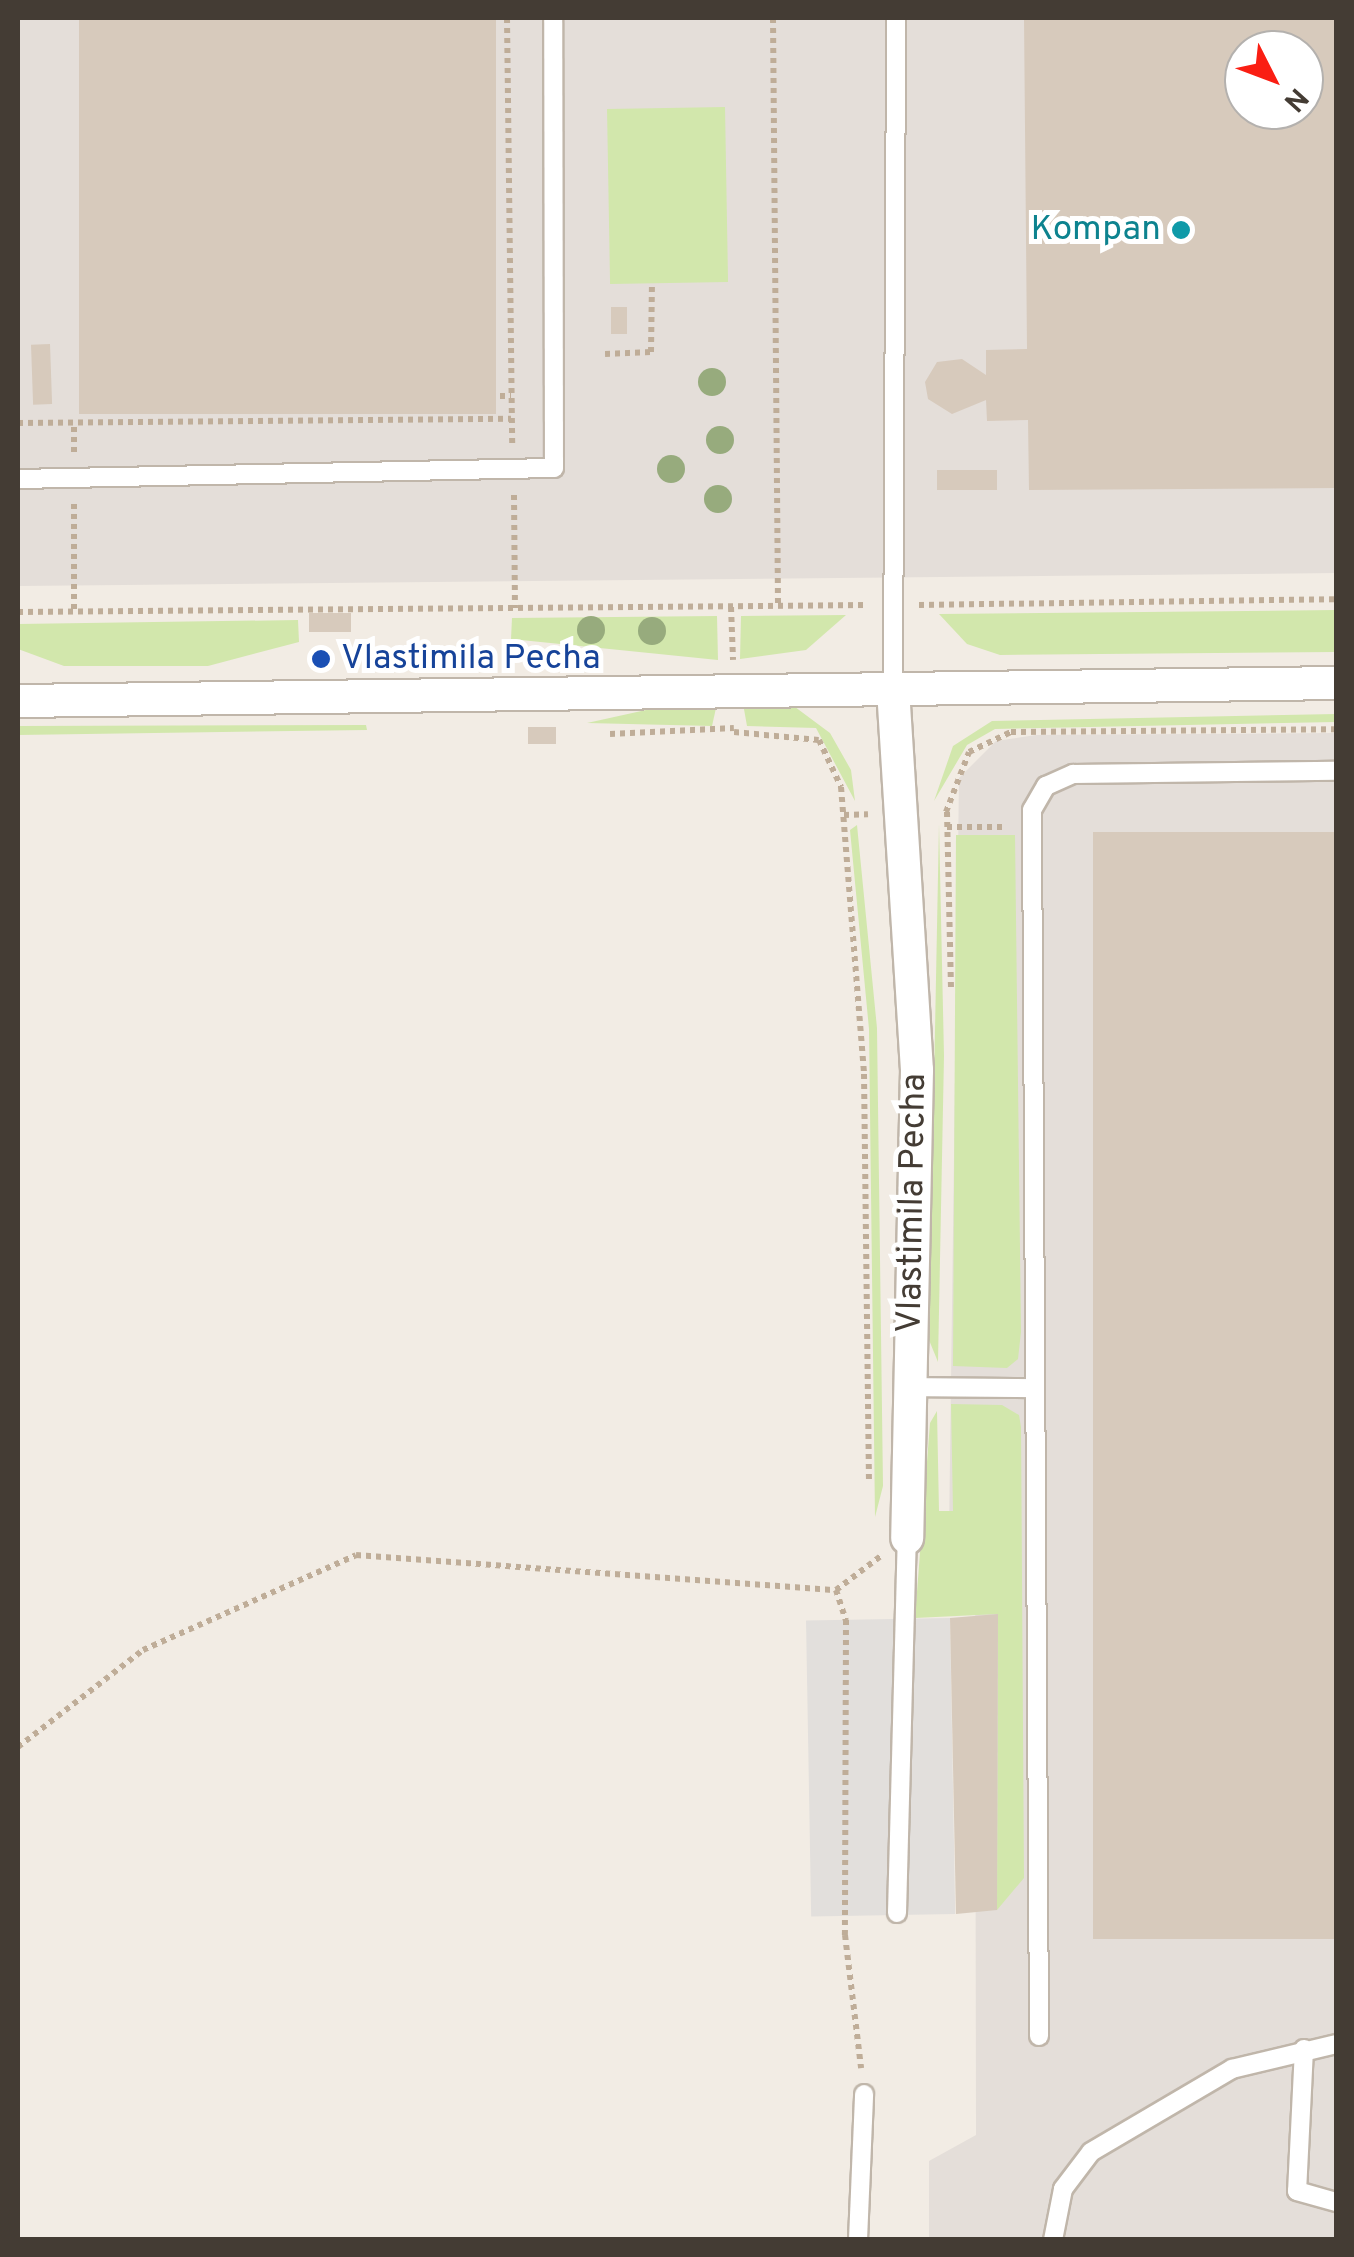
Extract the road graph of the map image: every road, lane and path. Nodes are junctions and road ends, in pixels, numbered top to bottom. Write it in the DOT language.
graph roads {
  1 [pos="507,18"];
  2 [pos="554,18"];
  3 [pos="773,18"];
  4 [pos="896,18"];
  5 [pos="652,282"];
  6 [pos="606,354"];
  7 [pos="500,396"];
  8 [pos="511,396"];
  9 [pos="489,410"];
  10 [pos="489,419"];
  11 [pos="511,419"];
  12 [pos="18,423"];
  13 [pos="74,423"];
  14 [pos="512,445"];
  15 [pos="74,454"];
  16 [pos="18,479"];
  17 [pos="514,493"];
  18 [pos="74,497"];
  19 [pos="1336,599"];
  20 [pos="897,605"];
  21 [pos="730,606"];
  22 [pos="778,606"];
  23 [pos="515,608"];
  24 [pos="18,612"];
  25 [pos="74,612"];
  26 [pos="734,675"];
  27 [pos="1336,683"];
  28 [pos="894,689"];
  29 [pos="18,701"];
  30 [pos="1336,729"];
  31 [pos="734,732"];
  32 [pos="1336,771"];
  33 [pos="933,812"];
  34 [pos="948,827"];
  35 [pos="1032,827"];
  36 [pos="910,1387"];
  37 [pos="1035,1388"];
  38 [pos="869,1486"];
  39 [pos="907,1538"];
  40 [pos="870,1544"];
  41 [pos="870,1564"];
  42 [pos="836,1590"];
  43 [pos="18,1747"];
  44 [pos="897,1913"];
  45 [pos="1040,2036"];
  46 [pos="1336,2044"];
  47 [pos="1304,2049"];
  48 [pos="864,2094"];
  49 [pos="1336,2202"];
  50 [pos="858,2240"];
  51 [pos="1053,2240"];
  1 -- 8 [label="path"];
  2 -- 16 [label="lane"];
  3 -- 22 [label="path"];
  4 -- 20 [label="lane"];
  5 -- 6 [label="path"];
  7 -- 8 [label="path"];
  8 -- 11 [label="path"];
  9 -- 10 [label="path"];
  10 -- 11 [label="path"];
  10 -- 13 [label="path"];
  11 -- 14 [label="path"];
  12 -- 13 [label="path"];
  13 -- 15 [label="path"];
  17 -- 23 [label="path"];
  18 -- 25 [label="path"];
  19 -- 20 [label="path"];
  20 -- 22 [label="path"];
  20 -- 28 [label="lane"];
  21 -- 22 [label="path"];
  21 -- 23 [label="path"];
  21 -- 26 [label="path"];
  23 -- 25 [label="path"];
  24 -- 25 [label="path"];
  27 -- 28 [label="street"];
  28 -- 29 [label="street"];
  28 -- 36 [label="street, Vlastimila Pecha"];
  30 -- 33 [label="path"];
  31 -- 38 [label="path"];
  32 -- 35 [label="lane"];
  34 -- 35 [label="path"];
  35 -- 37 [label="lane"];
  36 -- 37 [label="lane"];
  36 -- 39 [label="street, Vlastimila Pecha"];
  37 -- 45 [label="lane"];
  39 -- 41 [label="path"];
  39 -- 44 [label="lane"];
  40 -- 41 [label="path"];
  41 -- 42 [label="path"];
  42 -- 43 [label="path"];
  42 -- 48 [label="path"];
  46 -- 47 [label="lane"];
  47 -- 49 [label="lane"];
  47 -- 51 [label="lane"];
  48 -- 50 [label="lane"];
}
